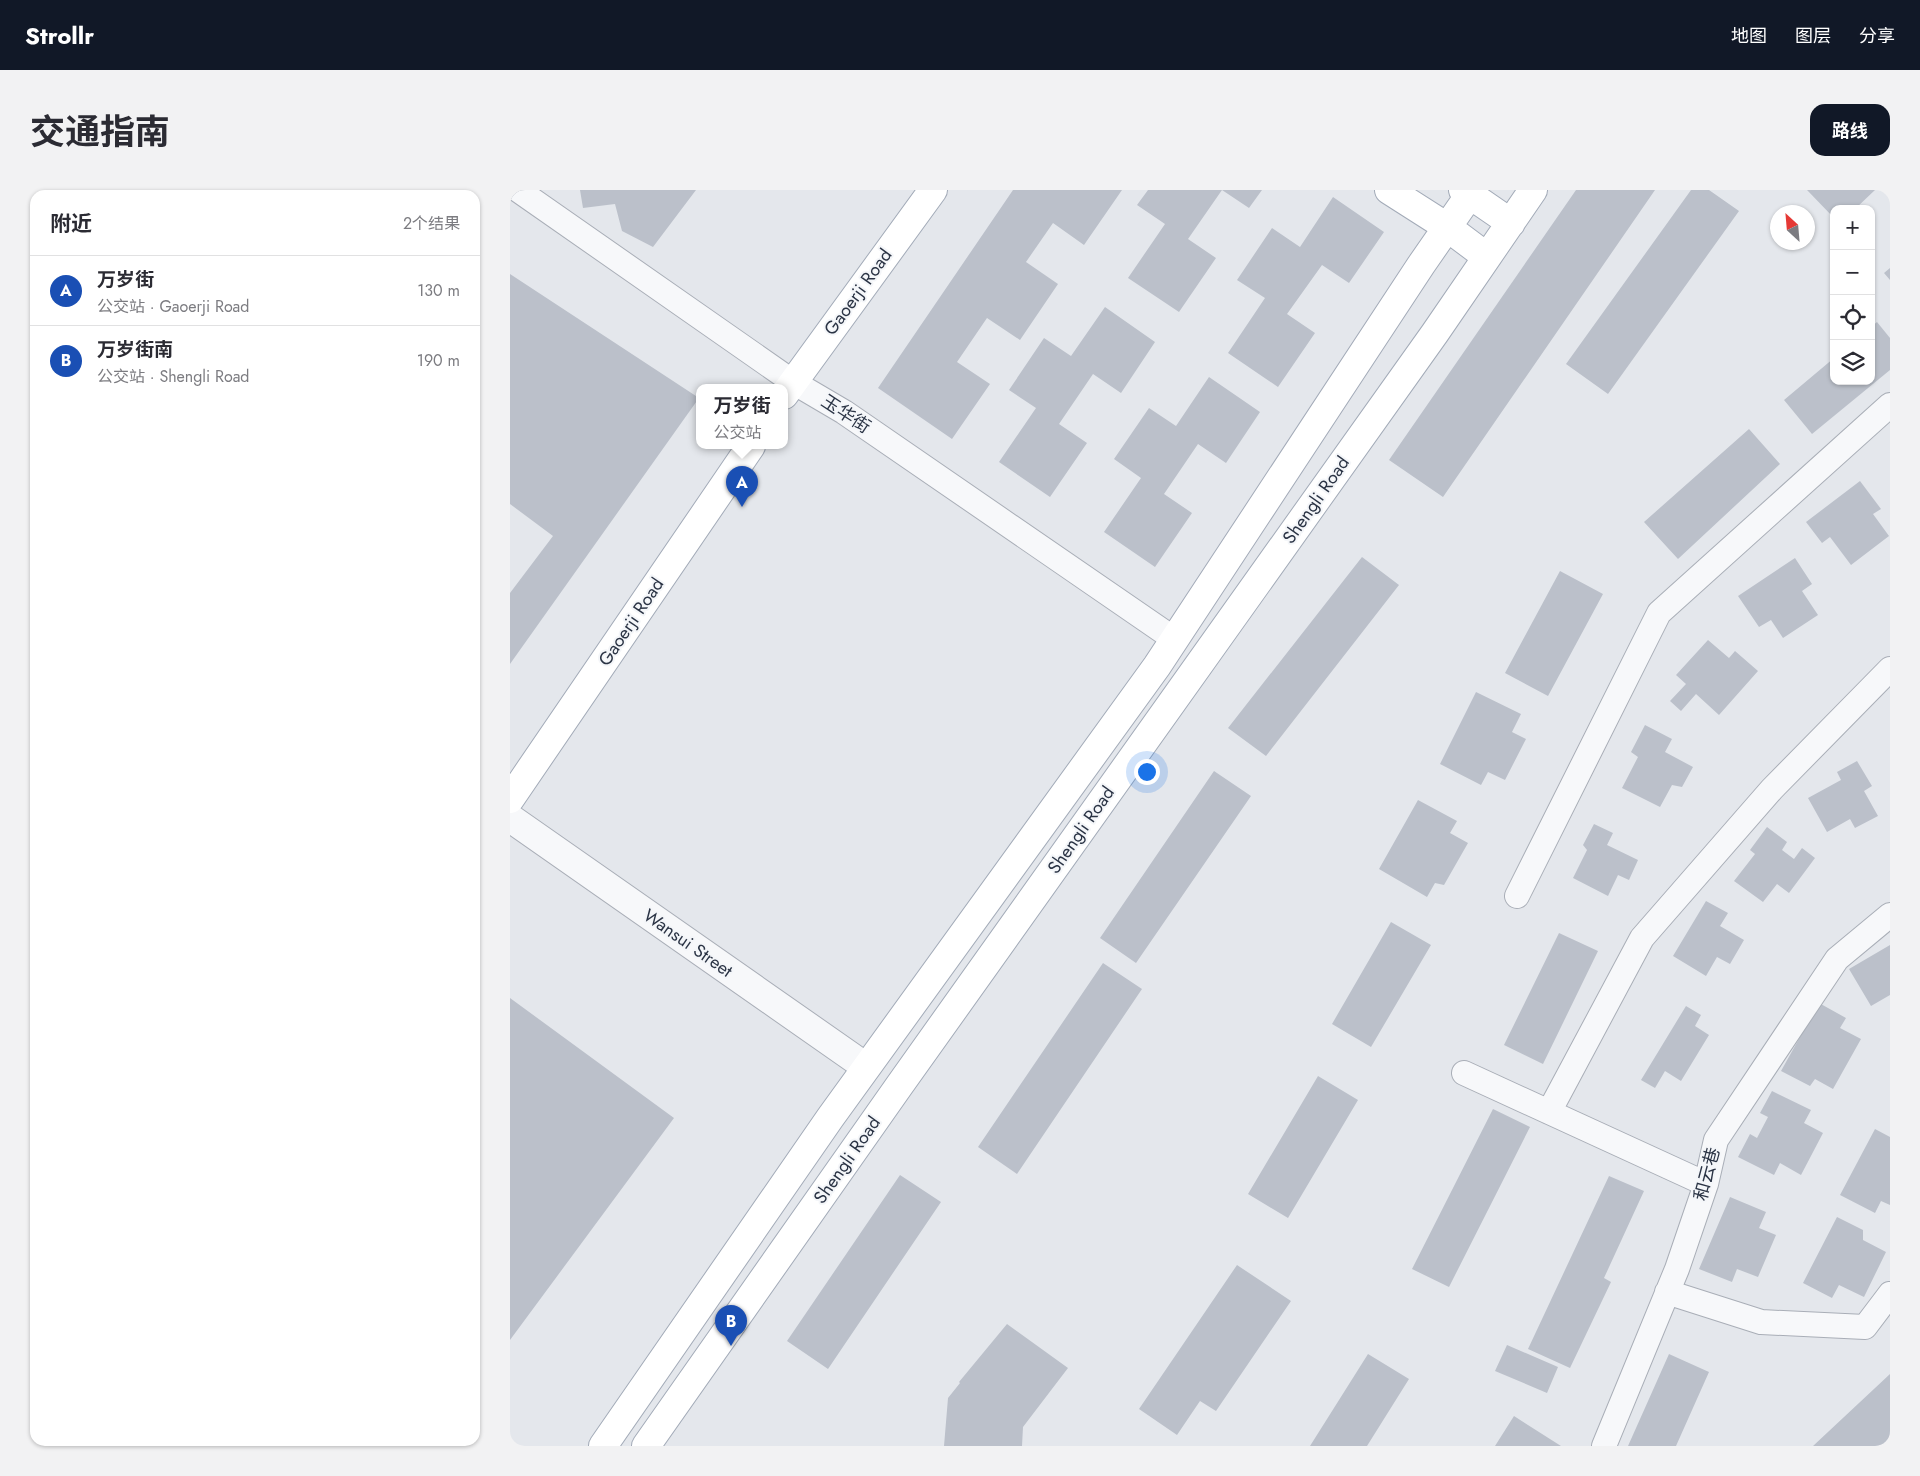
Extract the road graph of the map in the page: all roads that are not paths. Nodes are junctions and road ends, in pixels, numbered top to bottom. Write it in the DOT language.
graph roads {
  1 [pos="518,190"];
  2 [pos="932,190"];
  3 [pos="1389,190"];
  4 [pos="1533,190"];
  5 [pos="1468,192"];
  6 [pos="1511,223"];
  7 [pos="1447,227"];
  8 [pos="1487,257"];
  9 [pos="784,384"];
  10 [pos="789,388"];
  11 [pos="1890,405"];
  12 [pos="750,449"];
  13 [pos="1174,639"];
  14 [pos="1890,669"];
  15 [pos="510,799"];
  16 [pos="510,818"];
  17 [pos="1516,896"];
  18 [pos="1890,915"];
  19 [pos="866,1067"];
  20 [pos="1464,1073"];
  21 [pos="1548,1112"];
  22 [pos="1706,1184"];
  23 [pos="1668,1292"];
  24 [pos="1890,1294"];
  25 [pos="603,1446"];
  26 [pos="646,1446"];
  27 [pos="1604,1446"];
  1 -- 9 [label="street, 玉华街"];
  2 -- 10 [label="main road, Gaoerji Road"];
  3 -- 7 [label="main road"];
  4 -- 6 [label="main road, Shengli Road"];
  5 -- 6 [label="main road"];
  5 -- 7 [label="main road, Shengli Road"];
  6 -- 8 [label="main road, Shengli Road"];
  7 -- 8 [label="main road"];
  7 -- 13 [label="main road, Shengli Road"];
  8 -- 26 [label="main road, Shengli Road"];
  10 -- 13 [label="street, 玉华街"];
  11 -- 17 [label="street"];
  12 -- 15 [label="main road, Gaoerji Road"];
  13 -- 19 [label="main road, Shengli Road"];
  14 -- 21 [label="street"];
  16 -- 19 [label="street, Wansui Street"];
  18 -- 22 [label="street, 和云巷"];
  19 -- 25 [label="main road, Shengli Road"];
  20 -- 21 [label="street"];
  21 -- 22 [label="street"];
  22 -- 23 [label="street, 和云巷"];
  23 -- 24 [label="street"];
  23 -- 27 [label="street, 和云巷"];
}
